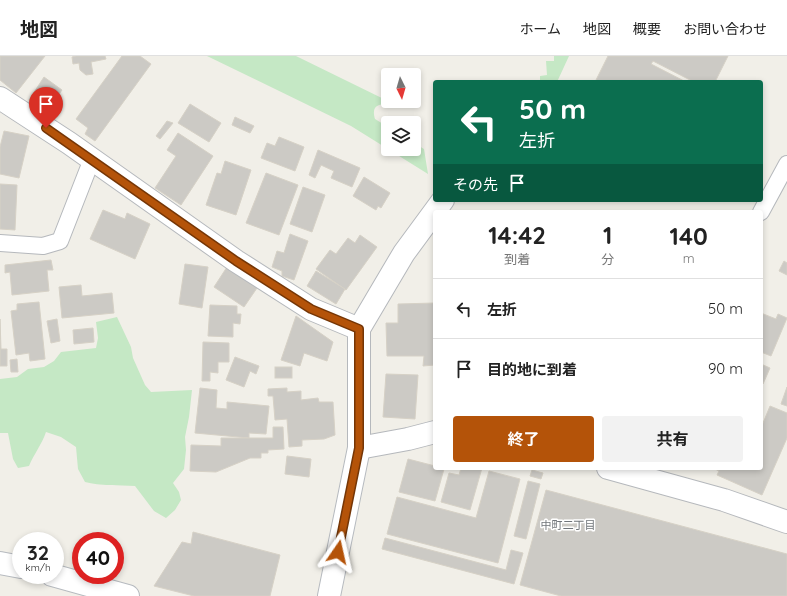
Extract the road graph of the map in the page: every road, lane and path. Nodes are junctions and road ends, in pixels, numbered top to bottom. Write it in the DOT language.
graph roads {
  1 [pos="0,98"];
  2 [pos="92,159"];
  3 [pos="787,164"];
  4 [pos="442,202"];
  5 [pos="436,210"];
  6 [pos="762,210"];
  7 [pos="433,215"];
  8 [pos="0,243"];
  9 [pos="359,329"];
  10 [pos="433,433"];
  11 [pos="359,448"];
  12 [pos="615,470"];
  13 [pos="787,522"];
  14 [pos="0,563"];
  15 [pos="12,565"];
  16 [pos="64,578"];
  17 [pos="128,596"];
  18 [pos="329,596"];
  1 -- 2 [label="street"];
  2 -- 8 [label="lane"];
  2 -- 9 [label="street"];
  3 -- 6 [label="lane"];
  4 -- 5 [label="street"];
  7 -- 9 [label="street"];
  9 -- 11 [label="street"];
  10 -- 11 [label="street"];
  11 -- 18 [label="street"];
  12 -- 13 [label="street"];
  14 -- 15 [label="street"];
  16 -- 17 [label="street"];
}
